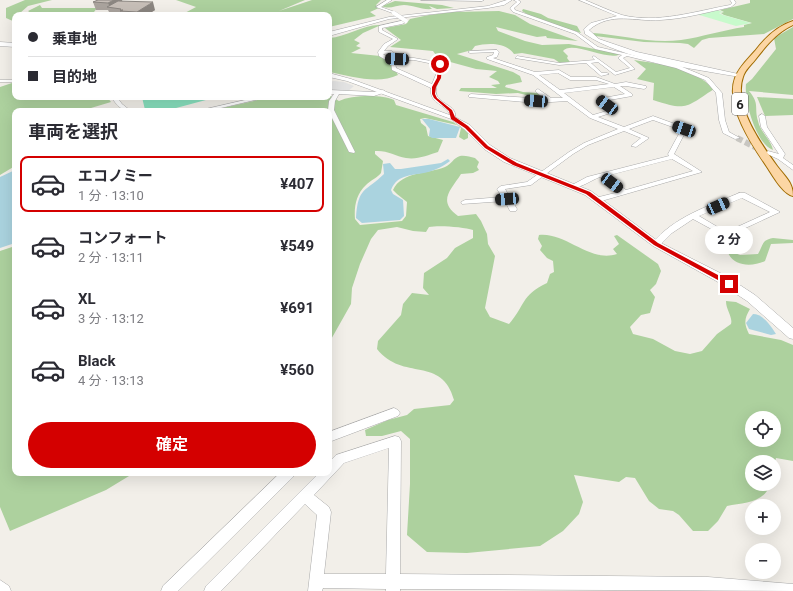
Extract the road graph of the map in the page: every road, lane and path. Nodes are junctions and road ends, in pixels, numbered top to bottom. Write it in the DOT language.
graph roads {
  1 [pos="390,0"];
  2 [pos="423,0"];
  3 [pos="482,0"];
  4 [pos="510,0"];
  5 [pos="516,0"];
  6 [pos="581,0"];
  7 [pos="732,0"];
  8 [pos="622,16"];
  9 [pos="793,23"];
  10 [pos="332,33"];
  11 [pos="0,44"];
  12 [pos="12,45"];
  13 [pos="380,52"];
  14 [pos="392,52"];
  15 [pos="413,52"];
  16 [pos="470,52"];
  17 [pos="591,55"];
  18 [pos="627,55"];
  19 [pos="517,57"];
  20 [pos="386,58"];
  21 [pos="407,59"];
  22 [pos="586,61"];
  23 [pos="599,61"];
  24 [pos="535,74"];
  25 [pos="614,74"];
  26 [pos="740,75"];
  27 [pos="332,76"];
  28 [pos="0,81"];
  29 [pos="12,81"];
  30 [pos="614,85"];
  31 [pos="434,87"];
  32 [pos="644,87"];
  33 [pos="538,91"];
  34 [pos="332,92"];
  35 [pos="383,92"];
  36 [pos="559,92"];
  37 [pos="337,93"];
  38 [pos="471,96"];
  39 [pos="569,99"];
  40 [pos="116,100"];
  41 [pos="251,100"];
  42 [pos="551,101"];
  43 [pos="124,108"];
  44 [pos="214,108"];
  45 [pos="331,108"];
  46 [pos="332,112"];
  47 [pos="762,116"];
  48 [pos="592,117"];
  49 [pos="453,118"];
  50 [pos="623,130"];
  51 [pos="737,138"];
  52 [pos="634,146"];
  53 [pos="352,152"];
  54 [pos="768,153"];
  55 [pos="673,157"];
  56 [pos="780,158"];
  57 [pos="793,168"];
  58 [pos="541,175"];
  59 [pos="601,175"];
  60 [pos="574,186"];
  61 [pos="624,192"];
  62 [pos="793,193"];
  63 [pos="507,199"];
  64 [pos="598,200"];
  65 [pos="465,202"];
  66 [pos="513,209"];
  67 [pos="693,216"];
  68 [pos="656,244"];
  69 [pos="793,335"];
  70 [pos="394,413"];
  71 [pos="332,435"];
  72 [pos="332,468"];
  73 [pos="286,476"];
  74 [pos="324,476"];
  75 [pos="305,496"];
  76 [pos="315,586"];
  77 [pos="393,586"];
  78 [pos="469,586"];
  79 [pos="0,587"];
  80 [pos="546,587"];
  81 [pos="626,587"];
  82 [pos="709,587"];
  83 [pos="4,591"];
  84 [pos="168,591"];
  85 [pos="211,591"];
  86 [pos="792,591"];
  1 -- 13 [label="street, bridge"];
  2 -- 3 [label="street"];
  4 -- 10 [label="street"];
  5 -- 18 [label="street"];
  6 -- 8 [label="street"];
  7 -- 8 [label="street"];
  8 -- 26 [label="street"];
  9 -- 26 [label="main road, 6"];
  11 -- 12 [label="street"];
  13 -- 14 [label="street"];
  13 -- 20 [label="street"];
  15 -- 21 [label="street"];
  16 -- 24 [label="street"];
  17 -- 23 [label="street"];
  18 -- 25 [label="street"];
  18 -- 51 [label="street"];
  19 -- 22 [label="street"];
  20 -- 21 [label="street"];
  20 -- 31 [label="street"];
  21 -- 31 [label="street"];
  22 -- 23 [label="street"];
  22 -- 25 [label="street"];
  23 -- 25 [label="street"];
  24 -- 30 [label="street"];
  24 -- 36 [label="street"];
  26 -- 62 [label="main road, 6"];
  27 -- 35 [label="street"];
  28 -- 29 [label="street"];
  30 -- 32 [label="street"];
  30 -- 36 [label="street"];
  30 -- 48 [label="street"];
  31 -- 49 [label="street"];
  33 -- 42 [label="street"];
  34 -- 37 [label="street"];
  35 -- 37 [label="street"];
  35 -- 49 [label="street"];
  36 -- 39 [label="street"];
  37 -- 45 [label="street"];
  38 -- 42 [label="street"];
  39 -- 42 [label="street"];
  39 -- 48 [label="street"];
  40 -- 43 [label="street"];
  41 -- 44 [label="street"];
  46 -- 53 [label="street"];
  47 -- 56 [label="street"];
  48 -- 50 [label="street"];
  49 -- 58 [label="street"];
  50 -- 52 [label="street"];
  50 -- 55 [label="street"];
  50 -- 58 [label="street"];
  54 -- 56 [label="street"];
  55 -- 59 [label="street"];
  55 -- 61 [label="street"];
  56 -- 57 [label="street"];
  58 -- 60 [label="street"];
  58 -- 63 [label="street"];
  59 -- 60 [label="street"];
  59 -- 61 [label="street"];
  60 -- 64 [label="street"];
  61 -- 64 [label="street"];
  63 -- 65 [label="street"];
  63 -- 66 [label="street"];
  64 -- 68 [label="street"];
  67 -- 67 [label="street"];
  67 -- 68 [label="street"];
  68 -- 69 [label="street"];
  70 -- 71 [label="street"];
  72 -- 77 [label="street"];
  73 -- 84 [label="street"];
  74 -- 75 [label="street"];
  75 -- 76 [label="street"];
  75 -- 85 [label="street"];
  76 -- 77 [label="street"];
  77 -- 78 [label="street"];
  78 -- 80 [label="street"];
  79 -- 83 [label="street"];
  80 -- 81 [label="street"];
  81 -- 82 [label="street"];
  82 -- 86 [label="street"];
}
